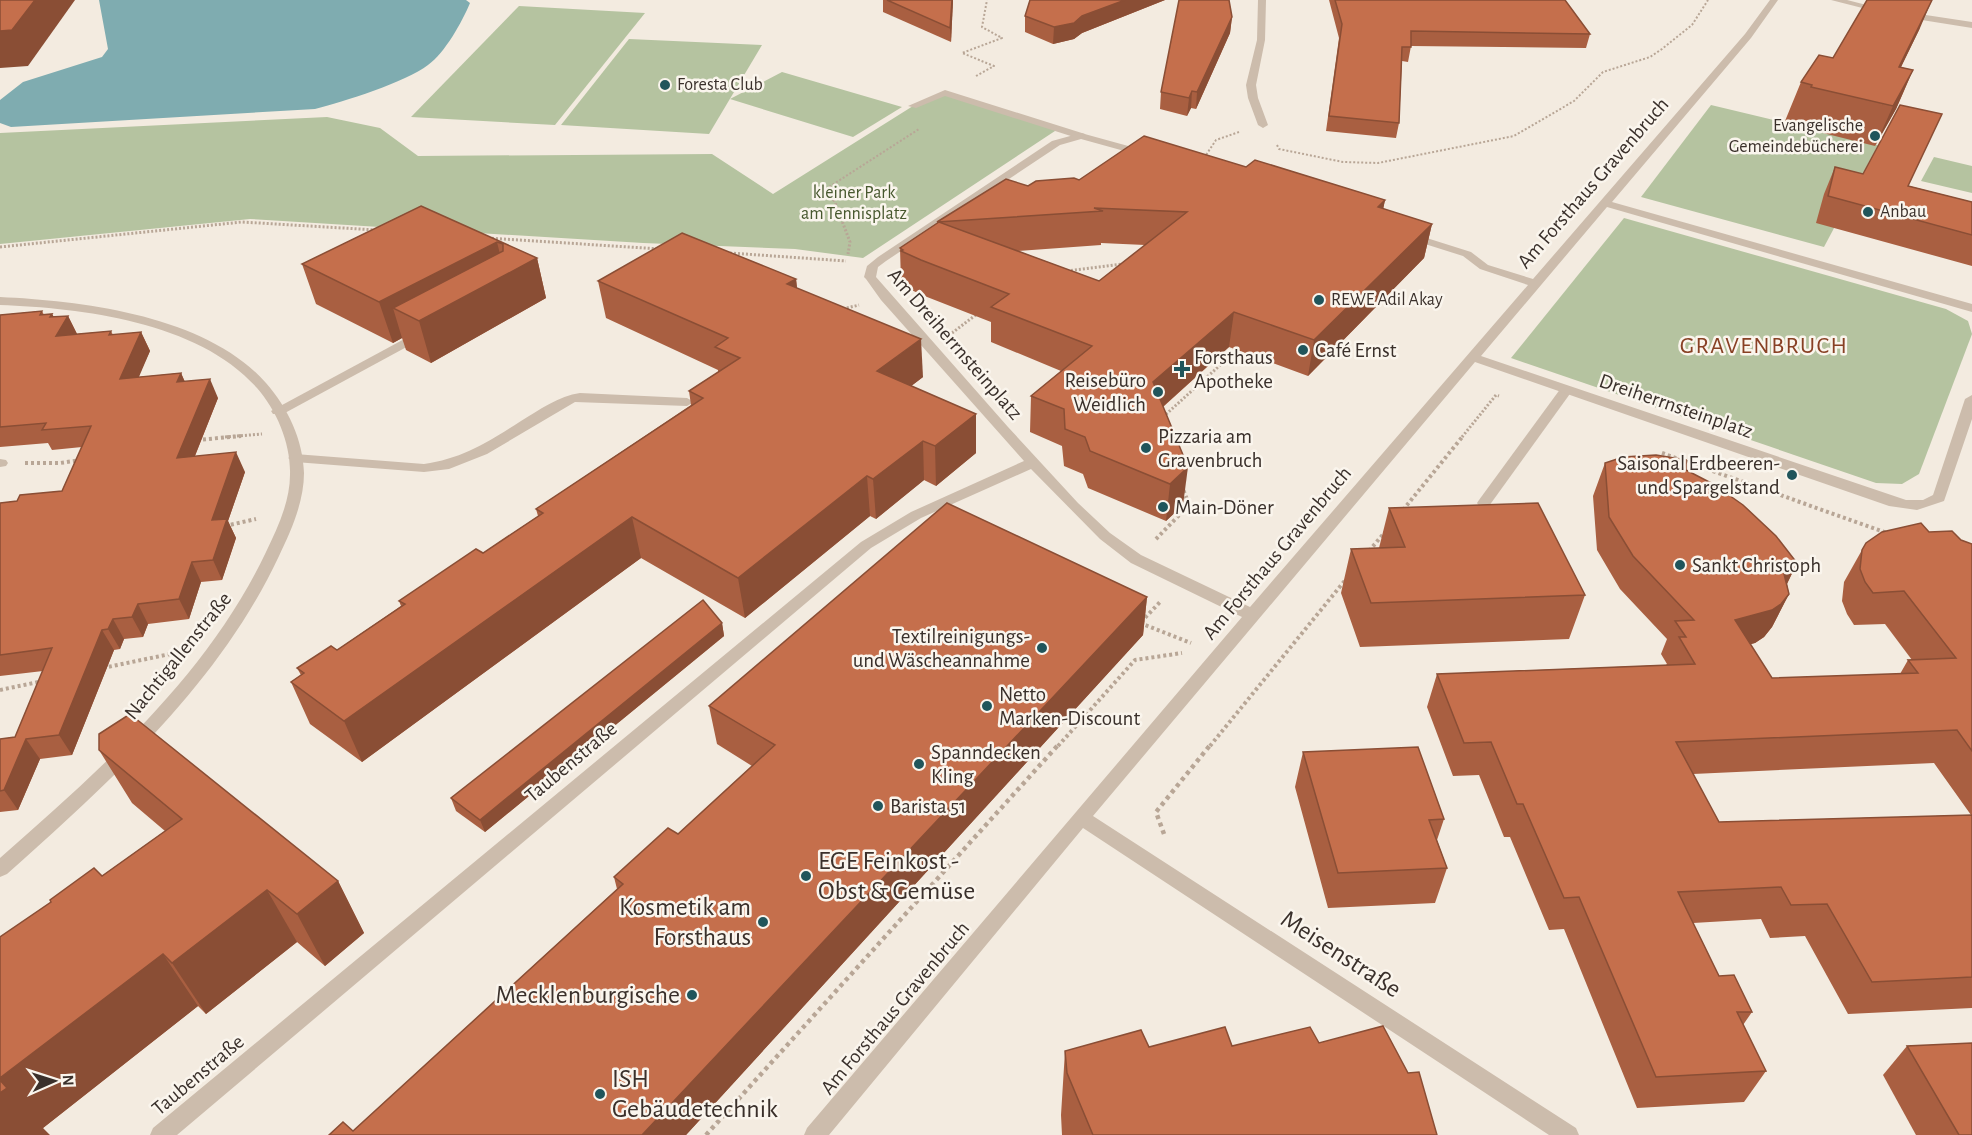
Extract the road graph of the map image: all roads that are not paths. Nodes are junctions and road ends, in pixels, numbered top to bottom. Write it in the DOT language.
graph roads {
  1 [pos="1262,0"];
  2 [pos="1774,0"];
  3 [pos="1835,0"];
  4 [pos="1890,12"];
  5 [pos="1900,14"];
  6 [pos="1972,25"];
  7 [pos="913,106"];
  8 [pos="1263,125"];
  9 [pos="1081,136"];
  10 [pos="1197,169"];
  11 [pos="1604,203"];
  12 [pos="1399,232"];
  13 [pos="1534,283"];
  14 [pos="0,301"];
  15 [pos="1972,308"];
  16 [pos="435,327"];
  17 [pos="1472,357"];
  18 [pos="1566,390"];
  19 [pos="1972,399"];
  20 [pos="687,402"];
  21 [pos="278,411"];
  22 [pos="295,458"];
  23 [pos="1034,462"];
  24 [pos="1484,503"];
  25 [pos="1252,615"];
  26 [pos="1083,819"];
  27 [pos="0,869"];
  28 [pos="161,1135"];
  29 [pos="815,1135"];
  30 [pos="1568,1135"];
  1 -- 8 [label="street"];
  2 -- 11 [label="street, Am Forsthaus Gravenbruch"];
  3 -- 4 [label="street"];
  5 -- 6 [label="street"];
  7 -- 9 [label="street"];
  9 -- 10 [label="street"];
  9 -- 23 [label="street, Am Dreiherrnsteinplatz"];
  11 -- 13 [label="street, Am Forsthaus Gravenbruch"];
  11 -- 15 [label="street"];
  12 -- 13 [label="street"];
  13 -- 17 [label="street, Am Forsthaus Gravenbruch"];
  14 -- 21 [label="street, Nachtigallenstraße"];
  16 -- 21 [label="street"];
  17 -- 18 [label="street, Dreiherrnsteinplatz"];
  17 -- 25 [label="street, Am Forsthaus Gravenbruch"];
  18 -- 19 [label="street, Dreiherrnsteinplatz"];
  18 -- 24 [label="street"];
  20 -- 22 [label="street"];
  21 -- 22 [label="street, Nachtigallenstraße"];
  22 -- 27 [label="street, Nachtigallenstraße"];
  23 -- 25 [label="street, Am Dreiherrnsteinplatz"];
  23 -- 28 [label="street, Taubenstraße"];
  25 -- 26 [label="street, Am Forsthaus Gravenbruch"];
  26 -- 29 [label="street, Am Forsthaus Gravenbruch"];
  26 -- 30 [label="street, Meisenstraße"];
}
